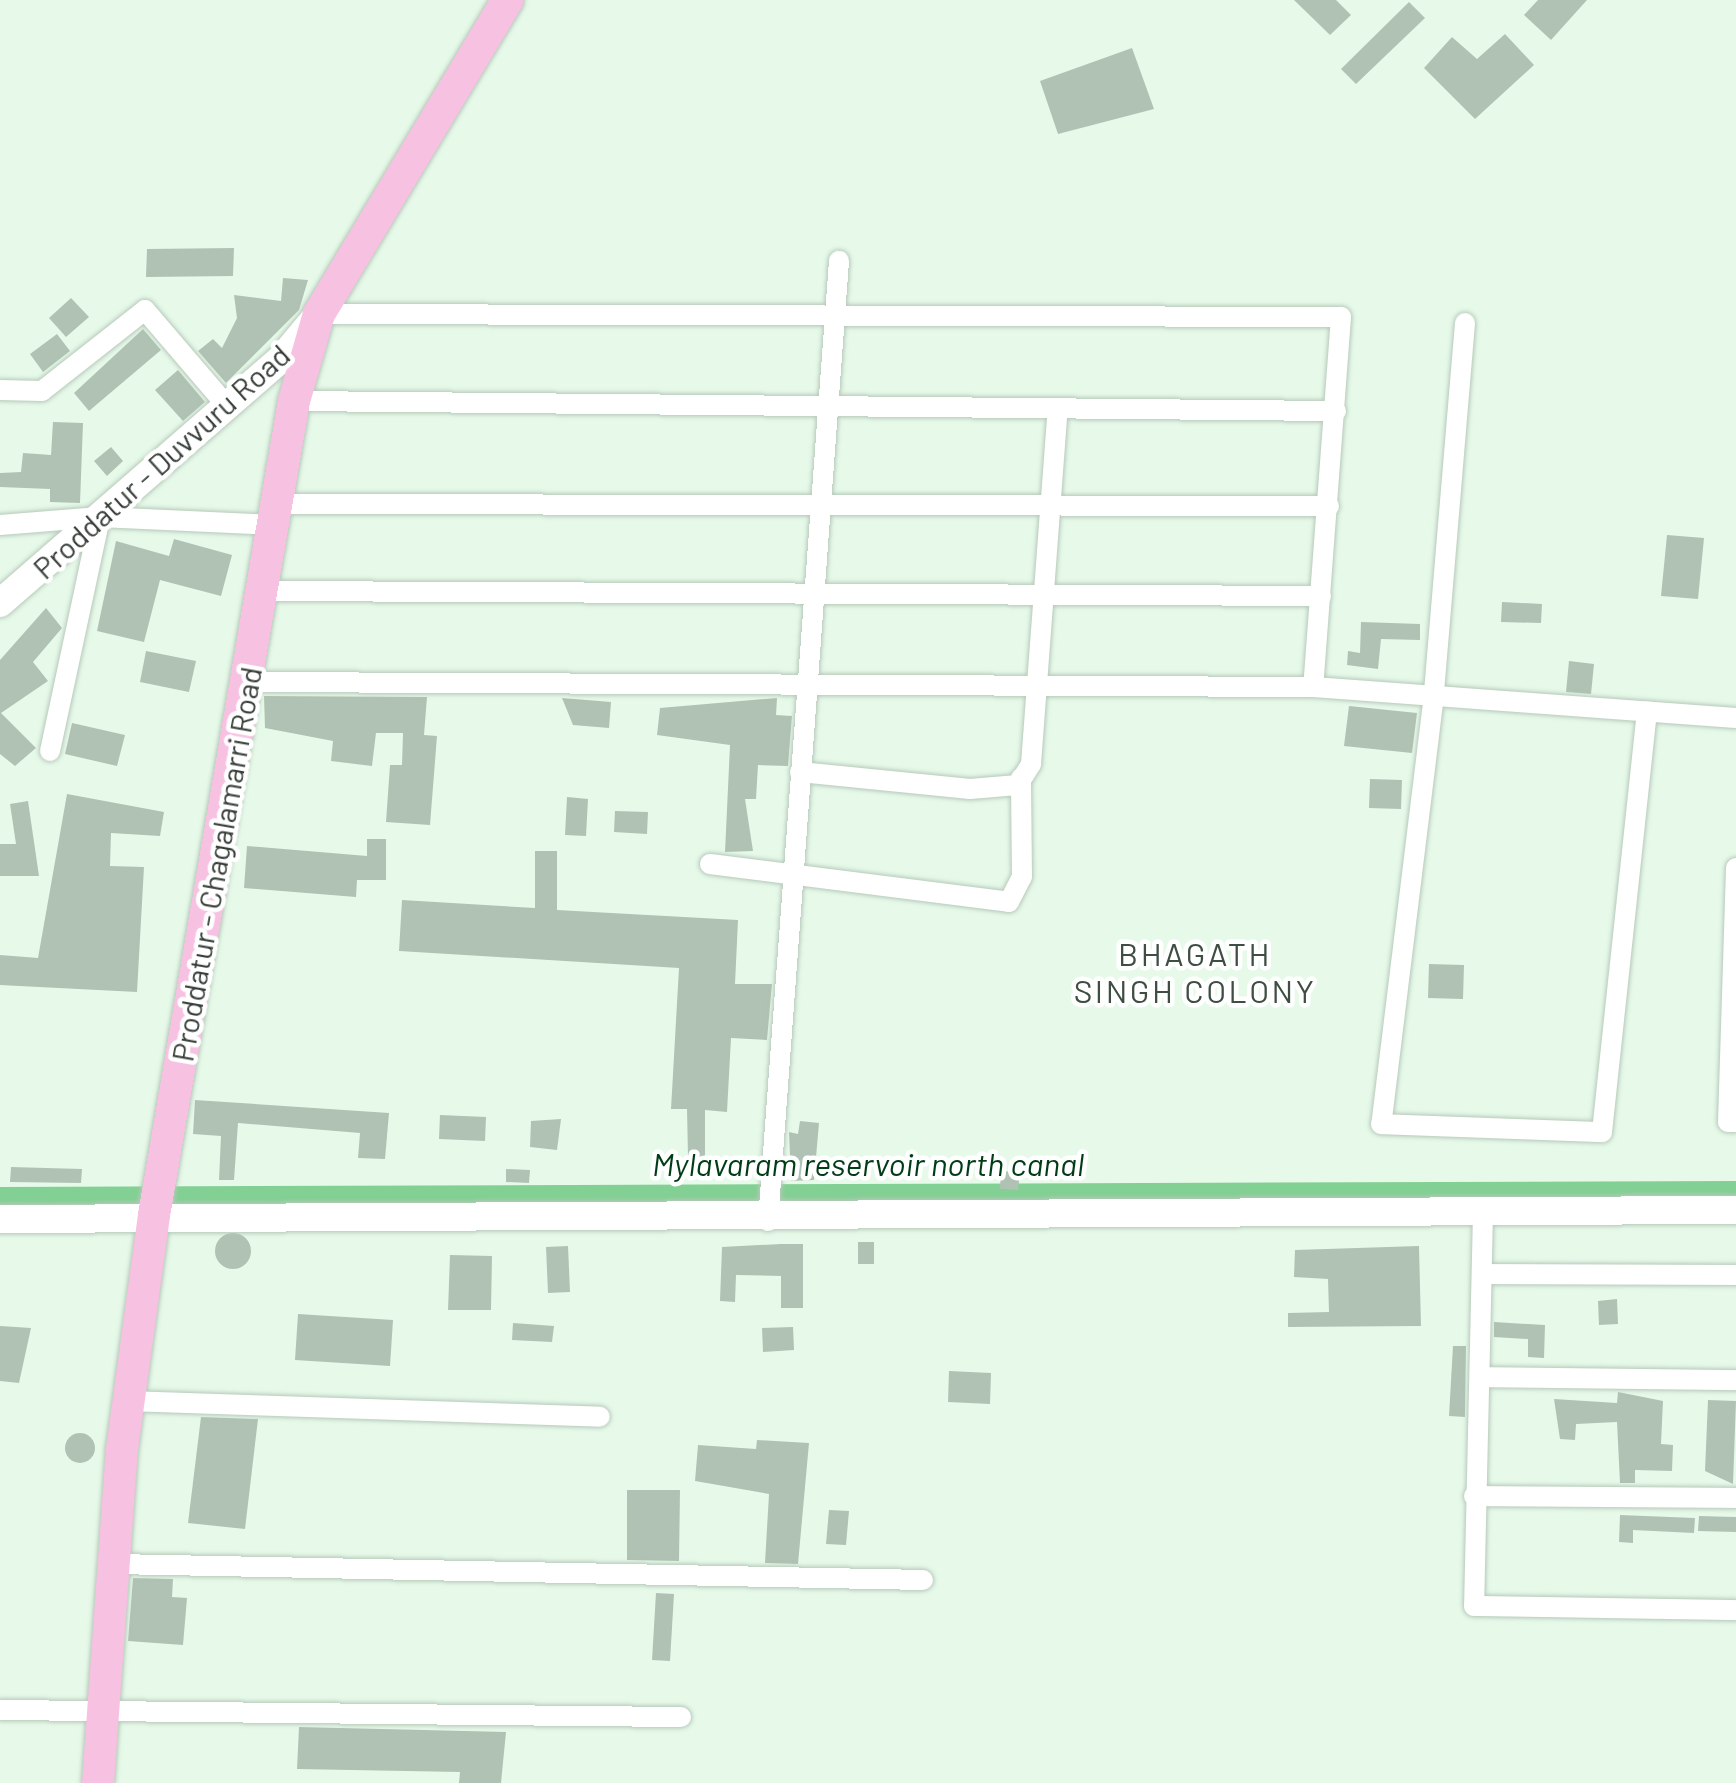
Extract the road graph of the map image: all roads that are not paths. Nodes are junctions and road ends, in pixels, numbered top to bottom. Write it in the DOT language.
graph roads {
  1 [pos="508,0"];
  2 [pos="839,262"];
  3 [pos="319,314"];
  4 [pos="834,314"];
  5 [pos="1465,324"];
  6 [pos="0,390"];
  7 [pos="294,401"];
  8 [pos="227,406"];
  9 [pos="826,406"];
  10 [pos="1058,408"];
  11 [pos="1336,411"];
  12 [pos="1329,506"];
  13 [pos="1053,507"];
  14 [pos="818,508"];
  15 [pos="276,515"];
  16 [pos="100,517"];
  17 [pos="0,525"];
  18 [pos="264,591"];
  19 [pos="811,593"];
  20 [pos="1044,596"];
  21 [pos="1321,596"];
  22 [pos="0,603"];
  23 [pos="250,682"];
  24 [pos="805,685"];
  25 [pos="1036,686"];
  26 [pos="1313,687"];
  27 [pos="1434,695"];
  28 [pos="1646,711"];
  29 [pos="1736,718"];
  30 [pos="50,751"];
  31 [pos="800,772"];
  32 [pos="1022,778"];
  33 [pos="710,864"];
  34 [pos="1736,868"];
  35 [pos="794,876"];
  36 [pos="1736,1122"];
  37 [pos="1736,1210"];
  38 [pos="1483,1213"];
  39 [pos="154,1215"];
  40 [pos="0,1219"];
  41 [pos="768,1221"];
  42 [pos="1482,1274"];
  43 [pos="1736,1275"];
  44 [pos="1481,1377"];
  45 [pos="1736,1380"];
  46 [pos="129,1402"];
  47 [pos="600,1418"];
  48 [pos="1474,1496"];
  49 [pos="1736,1498"];
  50 [pos="114,1564"];
  51 [pos="923,1580"];
  52 [pos="1736,1610"];
  53 [pos="0,1710"];
  54 [pos="102,1715"];
  55 [pos="681,1717"];
  56 [pos="98,1783"];
  1 -- 3 [label="main road, Proddatur - Chagalamarri Road"];
  2 -- 4 [label="street"];
  3 -- 4 [label="street"];
  3 -- 7 [label="main road, Proddatur - Chagalamarri Road"];
  3 -- 8 [label="main road, Proddatur - Duvvuru Road"];
  4 -- 9 [label="street"];
  4 -- 11 [label="street"];
  5 -- 27 [label="street"];
  6 -- 8 [label="street"];
  7 -- 9 [label="street"];
  7 -- 15 [label="main road, Proddatur - Chagalamarri Road"];
  8 -- 16 [label="main road, Proddatur - Duvvuru Road"];
  9 -- 10 [label="street"];
  9 -- 14 [label="street"];
  10 -- 11 [label="street"];
  10 -- 13 [label="street"];
  11 -- 12 [label="street"];
  12 -- 13 [label="street"];
  12 -- 21 [label="street"];
  13 -- 14 [label="street"];
  13 -- 20 [label="street"];
  14 -- 15 [label="street"];
  14 -- 19 [label="street"];
  15 -- 16 [label="street"];
  15 -- 18 [label="main road, Proddatur - Chagalamarri Road"];
  16 -- 17 [label="street"];
  16 -- 22 [label="main road, Proddatur - Duvvuru Road"];
  16 -- 30 [label="street"];
  18 -- 19 [label="street"];
  18 -- 23 [label="main road, Proddatur - Chagalamarri Road"];
  19 -- 20 [label="street"];
  19 -- 24 [label="street"];
  20 -- 21 [label="street"];
  20 -- 25 [label="street"];
  21 -- 26 [label="street"];
  23 -- 24 [label="street"];
  23 -- 39 [label="main road, Proddatur - Chagalamarri Road"];
  24 -- 25 [label="street"];
  24 -- 31 [label="street"];
  25 -- 26 [label="street"];
  25 -- 32 [label="street"];
  26 -- 27 [label="street"];
  27 -- 28 [label="street"];
  27 -- 28 [label="street"];
  28 -- 29 [label="street"];
  31 -- 32 [label="street"];
  31 -- 35 [label="street"];
  32 -- 35 [label="street"];
  33 -- 35 [label="street"];
  34 -- 36 [label="street"];
  35 -- 41 [label="street"];
  37 -- 38 [label="main road"];
  38 -- 41 [label="main road"];
  38 -- 42 [label="street"];
  39 -- 40 [label="main road"];
  39 -- 41 [label="main road"];
  39 -- 46 [label="main road, Proddatur - Chagalamarri Road"];
  42 -- 43 [label="street"];
  42 -- 44 [label="street"];
  44 -- 45 [label="street"];
  44 -- 48 [label="street"];
  46 -- 47 [label="street"];
  46 -- 50 [label="main road, Proddatur - Chagalamarri Road"];
  48 -- 49 [label="street"];
  48 -- 52 [label="street"];
  50 -- 51 [label="street"];
  50 -- 54 [label="main road, Proddatur - Chagalamarri Road"];
  53 -- 54 [label="street"];
  54 -- 55 [label="street"];
  54 -- 56 [label="main road, Proddatur - Chagalamarri Road"];
}
